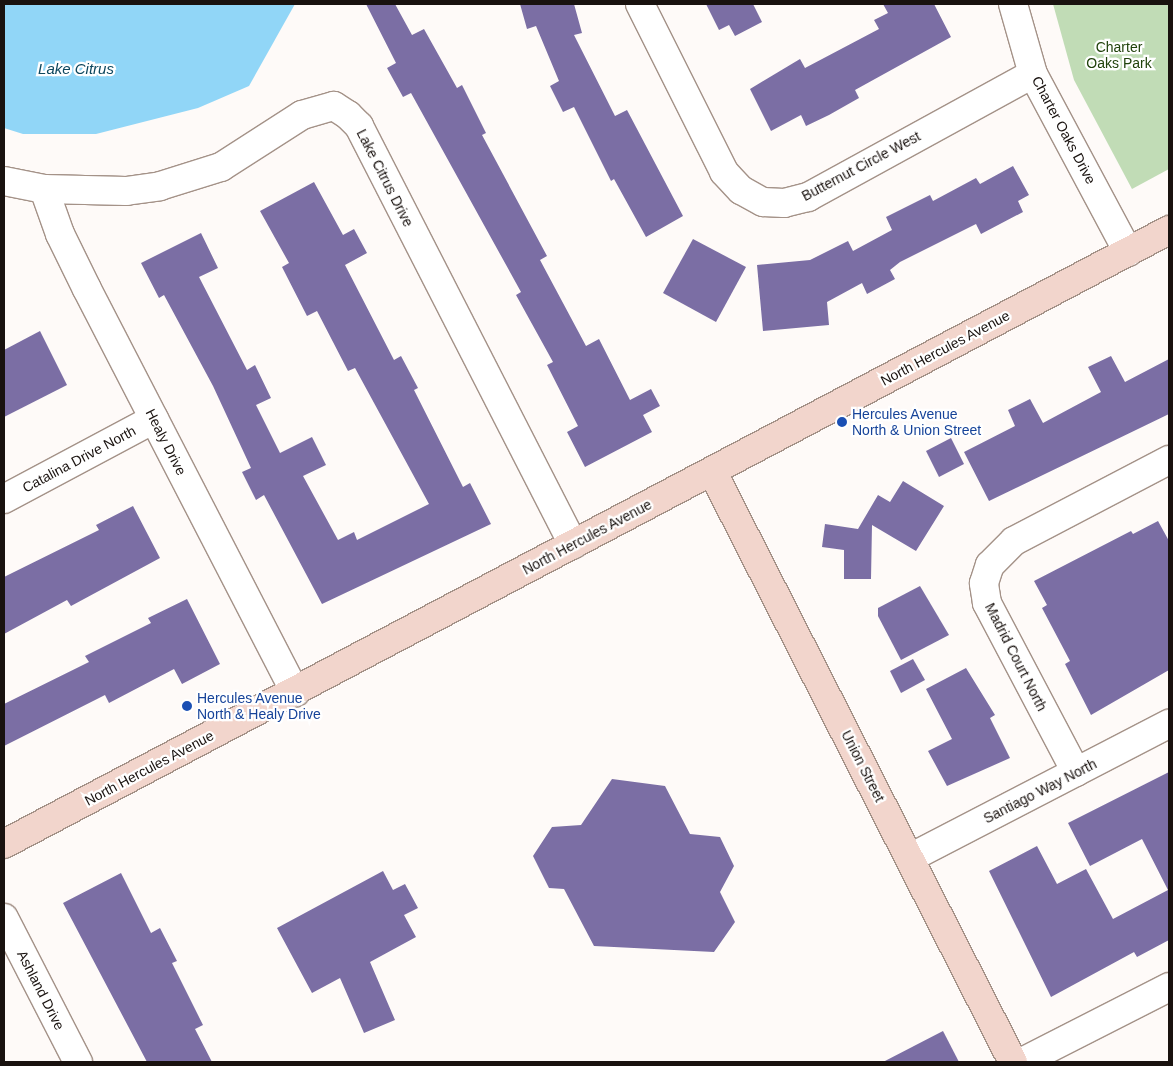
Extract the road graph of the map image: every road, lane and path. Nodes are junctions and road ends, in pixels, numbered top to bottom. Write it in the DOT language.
graph roads {
  1 [pos="640,4"];
  2 [pos="1013,4"];
  3 [pos="1033,74"];
  4 [pos="4,181"];
  5 [pos="44,189"];
  6 [pos="1169,230"];
  7 [pos="1128,252"];
  8 [pos="154,419"];
  9 [pos="1169,460"];
  10 [pos="712,471"];
  11 [pos="4,499"];
  12 [pos="573,544"];
  13 [pos="295,692"];
  14 [pos="1169,724"];
  15 [pos="1076,772"];
  16 [pos="4,844"];
  17 [pos="910,858"];
  18 [pos="4,918"];
  19 [pos="1169,987"];
  20 [pos="78,1062"];
  21 [pos="1013,1062"];
  22 [pos="1022,1062"];
  1 -- 3 [label="street, Butternut Circle West"];
  2 -- 3 [label="street, Charter Oaks Drive"];
  3 -- 7 [label="street, Charter Oaks Drive"];
  4 -- 5 [label="street, Lake Citrus Drive"];
  5 -- 8 [label="street, Healy Drive"];
  5 -- 12 [label="street, Lake Citrus Drive"];
  6 -- 7 [label="street, North Hercules Avenue"];
  7 -- 10 [label="street, North Hercules Avenue"];
  8 -- 11 [label="street, Catalina Drive North"];
  8 -- 13 [label="street, Healy Drive"];
  9 -- 15 [label="street, Madrid Court North"];
  10 -- 12 [label="street, North Hercules Avenue"];
  10 -- 17 [label="street, Union Street"];
  12 -- 13 [label="street, North Hercules Avenue"];
  13 -- 16 [label="street, North Hercules Avenue"];
  14 -- 15 [label="street, Santiago Way North"];
  15 -- 17 [label="street, Santiago Way North"];
  17 -- 21 [label="street, Union Street"];
  18 -- 20 [label="street, Ashland Drive"];
  19 -- 22 [label="street"];
}
